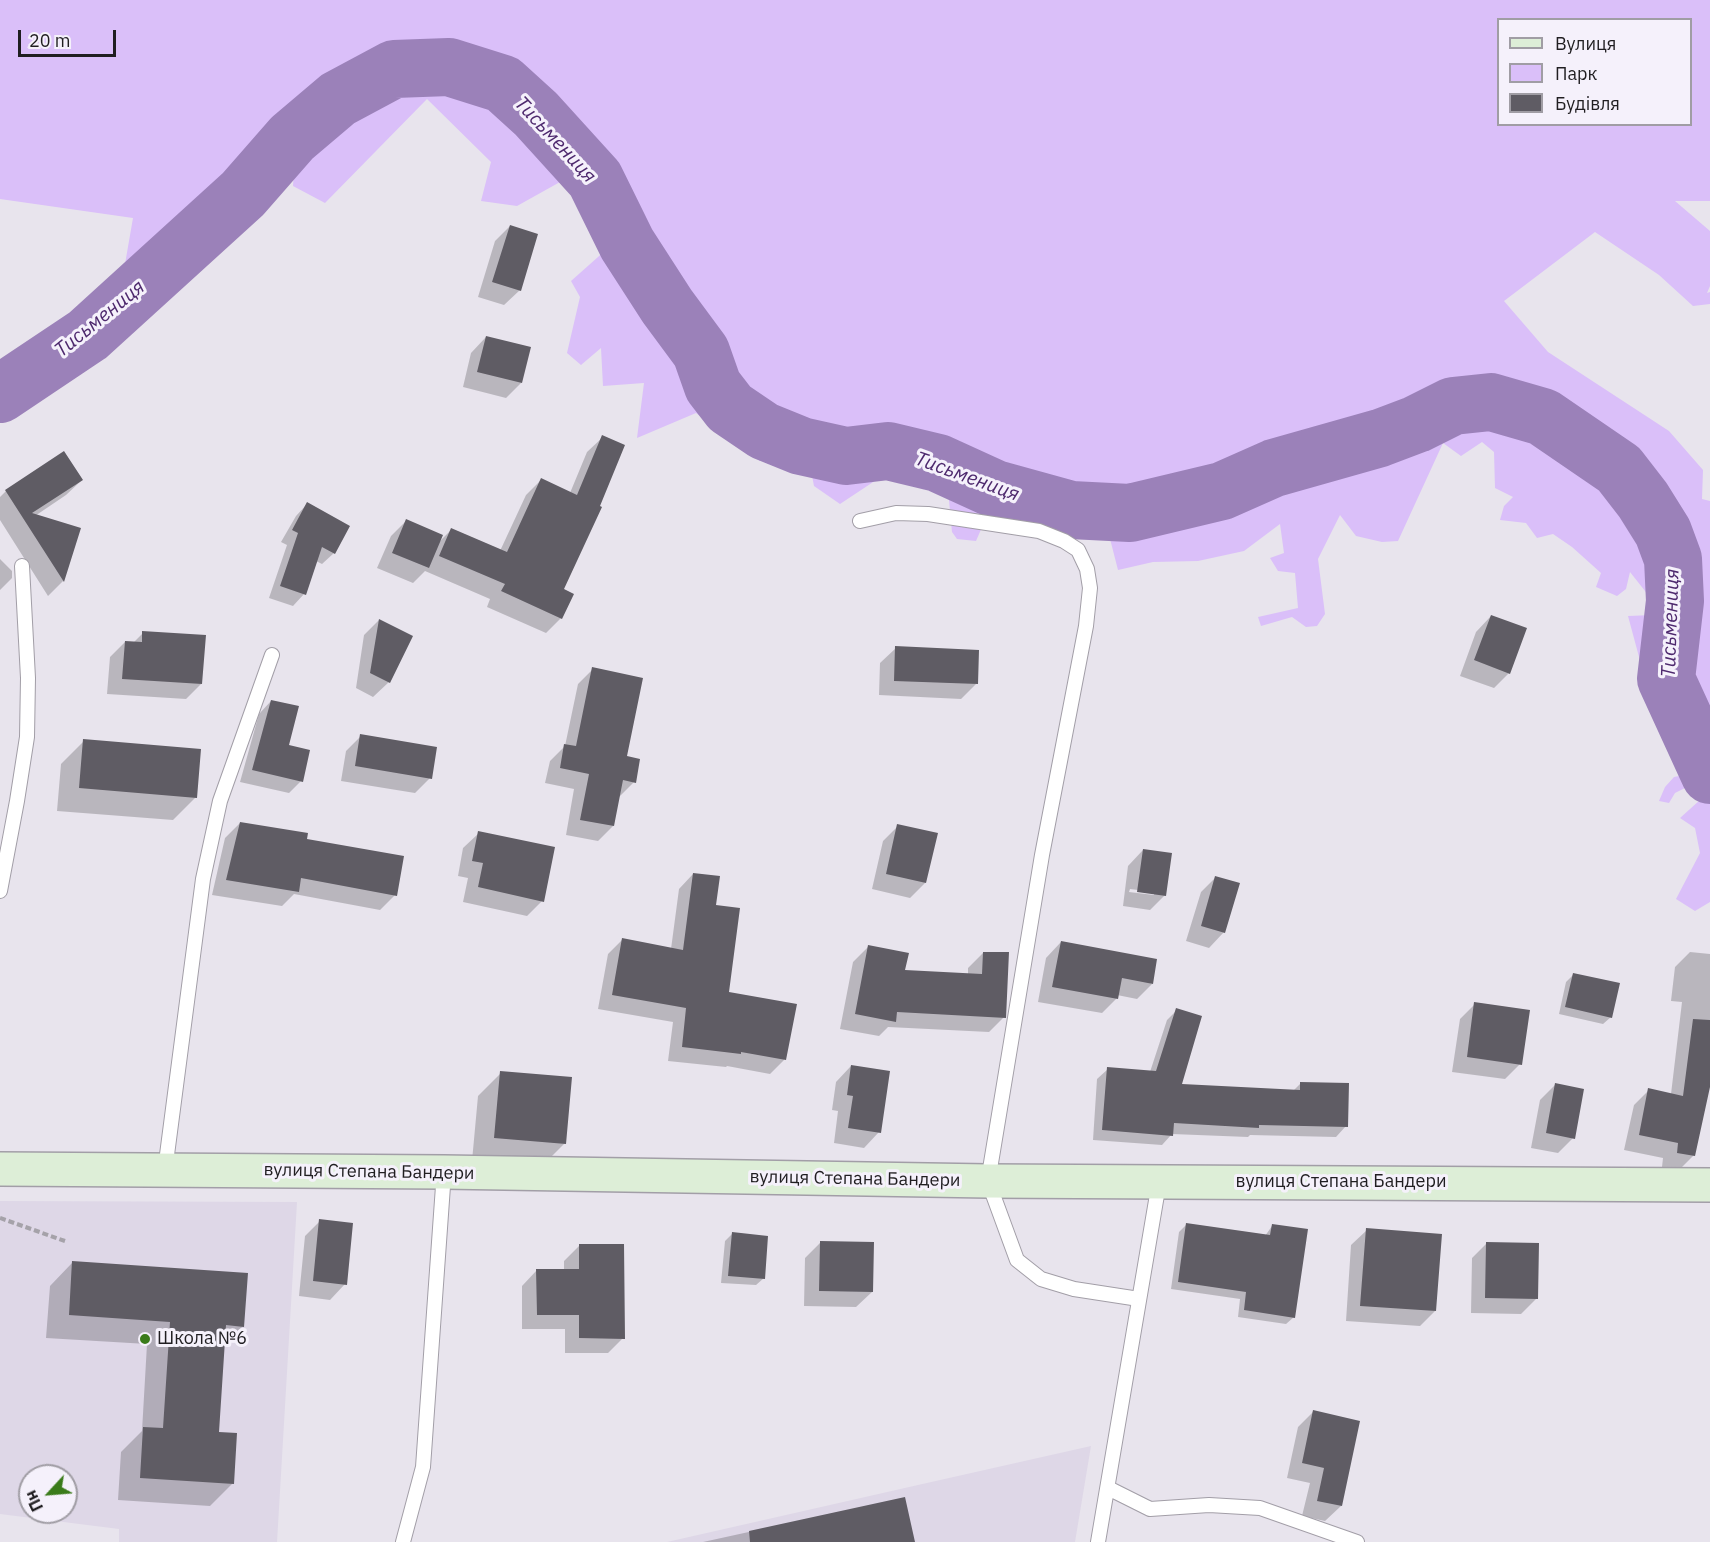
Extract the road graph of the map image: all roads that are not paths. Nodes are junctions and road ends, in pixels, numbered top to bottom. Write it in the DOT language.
graph roads {
  1 [pos="860,521"];
  2 [pos="22,566"];
  3 [pos="272,655"];
  4 [pos="0,891"];
  5 [pos="0,1169"];
  6 [pos="165,1170"];
  7 [pos="444,1172"];
  8 [pos="988,1181"];
  9 [pos="1159,1181"];
  10 [pos="1710,1185"];
  11 [pos="1139,1299"];
  12 [pos="1108,1488"];
  13 [pos="403,1542"];
  14 [pos="1098,1542"];
  15 [pos="1356,1542"];
  1 -- 8 [label="lane"];
  2 -- 4 [label="lane"];
  3 -- 6 [label="lane"];
  5 -- 6 [label="main road, вулиця Степана Бандери"];
  6 -- 7 [label="main road, вулиця Степана Бандери"];
  7 -- 8 [label="main road, вулиця Степана Бандери"];
  7 -- 13 [label="lane"];
  8 -- 9 [label="main road, вулиця Степана Бандери"];
  8 -- 11 [label="lane"];
  9 -- 10 [label="main road, вулиця Степана Бандери"];
  9 -- 11 [label="lane"];
  11 -- 12 [label="lane"];
  12 -- 14 [label="lane"];
  12 -- 15 [label="lane"];
}
